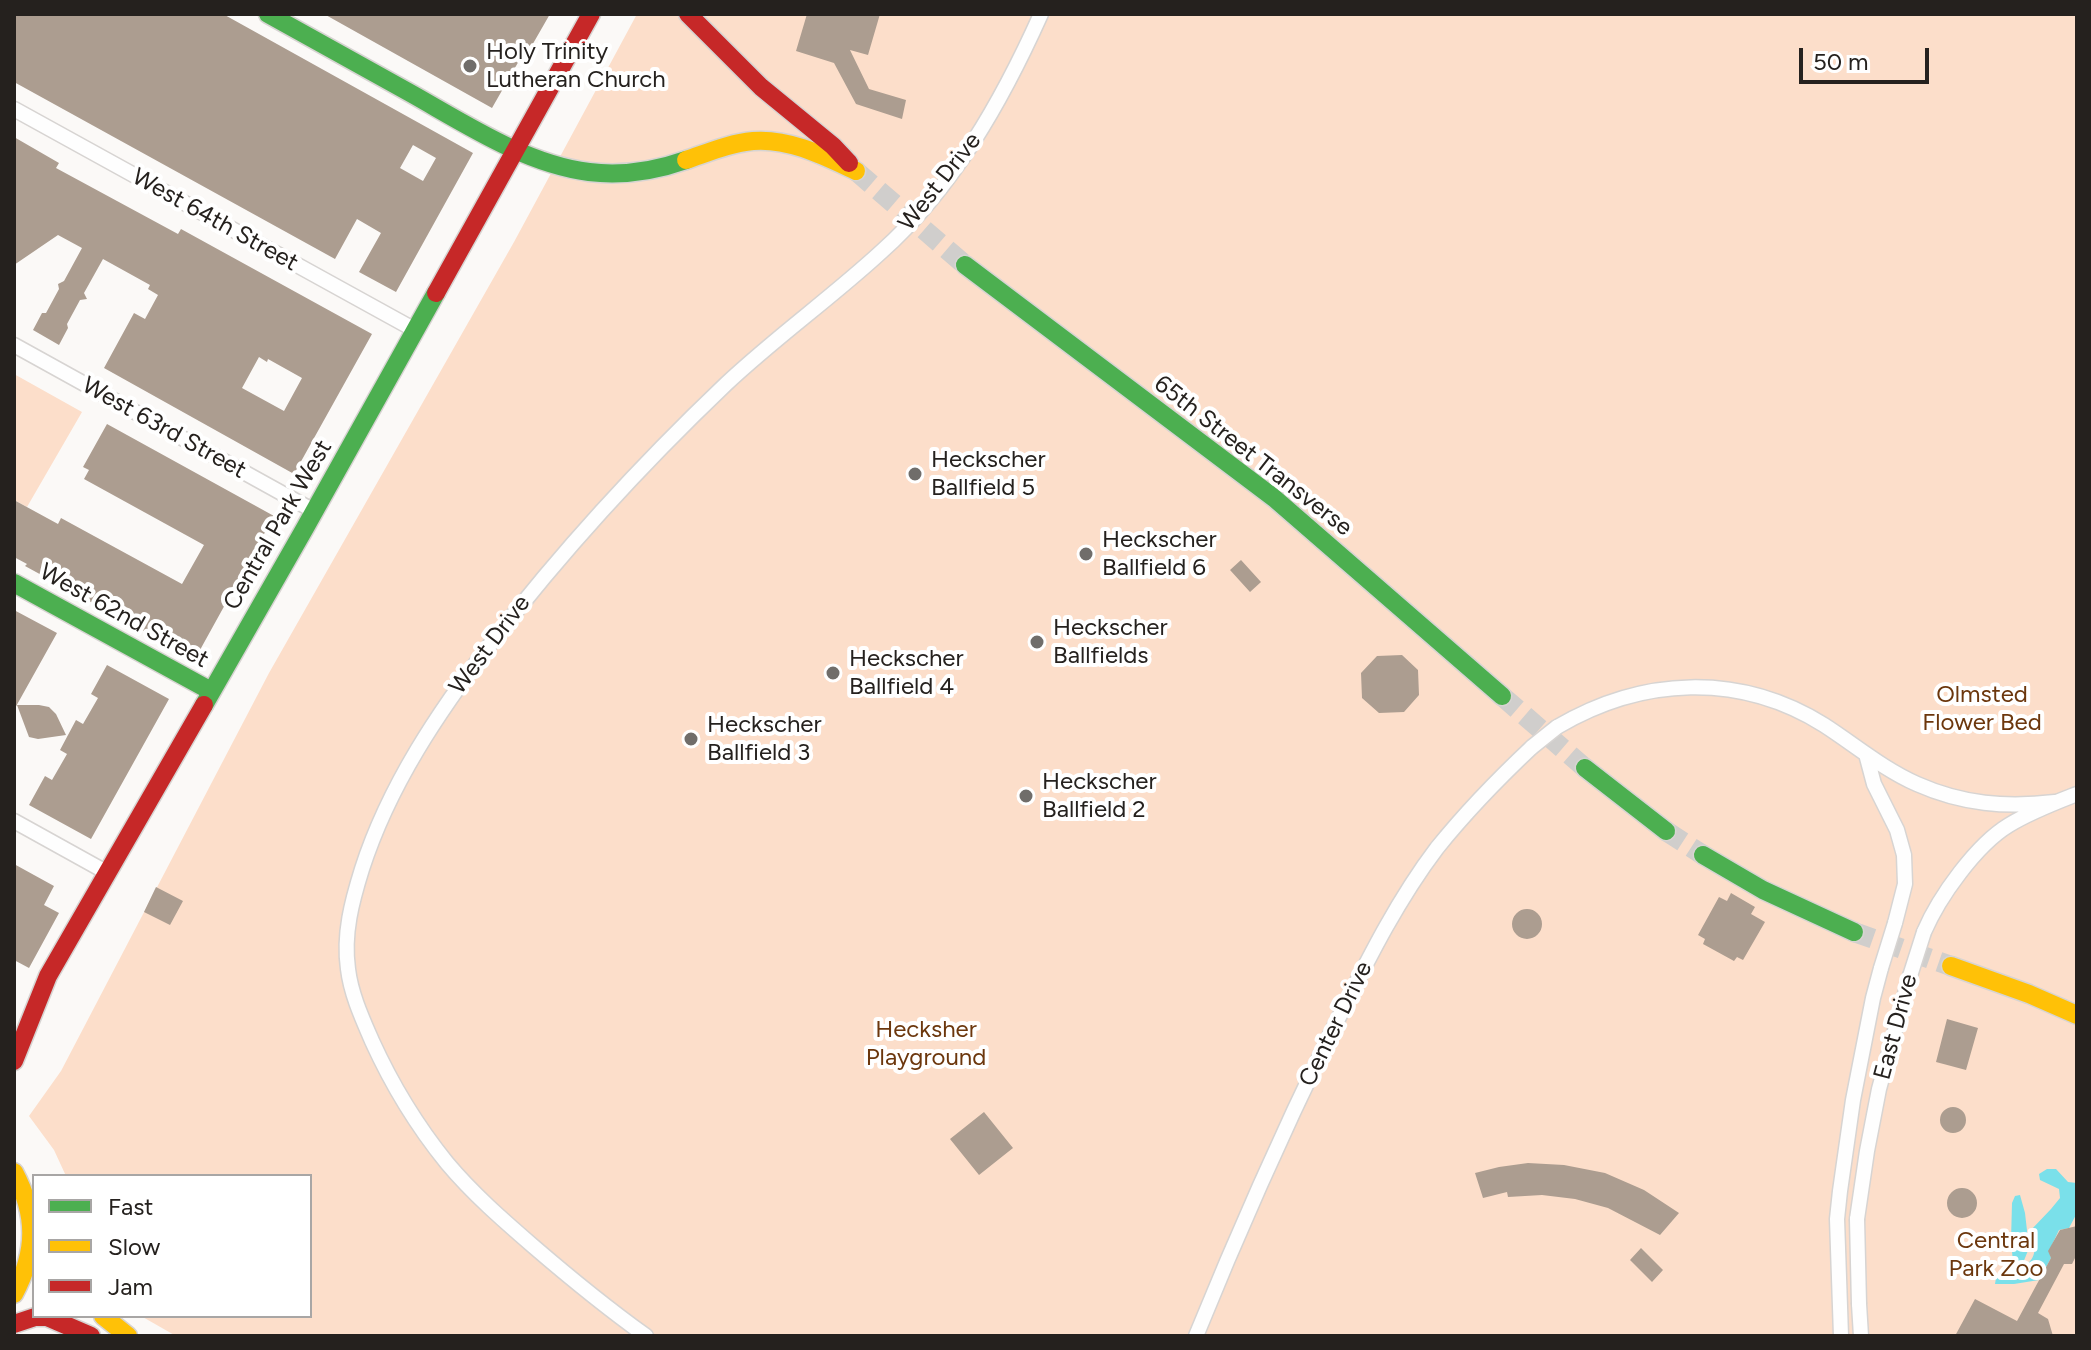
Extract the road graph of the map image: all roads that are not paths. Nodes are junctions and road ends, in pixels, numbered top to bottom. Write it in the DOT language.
graph roads {
  1 [pos="268,14"];
  2 [pos="591,14"];
  3 [pos="688,14"];
  4 [pos="1041,14"];
  5 [pos="14,109"];
  6 [pos="516,148"];
  7 [pos="965,265"];
  8 [pos="415,330"];
  9 [pos="14,345"];
  10 [pos="314,511"];
  11 [pos="14,583"];
  12 [pos="211,691"];
  13 [pos="1502,696"];
  14 [pos="1866,754"];
  15 [pos="1585,768"];
  16 [pos="2077,794"];
  17 [pos="2055,802"];
  18 [pos="14,821"];
  19 [pos="1666,831"];
  20 [pos="1703,855"];
  21 [pos="106,872"];
  22 [pos="1854,932"];
  23 [pos="1951,966"];
  24 [pos="2029,994"];
  25 [pos="2077,1004"];
  26 [pos="2077,1015"];
  27 [pos="14,1061"];
  28 [pos="14,1172"];
  29 [pos="32,1217"];
  30 [pos="32,1238"];
  31 [pos="14,1294"];
  32 [pos="49,1318"];
  33 [pos="106,1318"];
  34 [pos="91,1336"];
  35 [pos="128,1336"];
  36 [pos="646,1336"];
  37 [pos="1196,1336"];
  38 [pos="1841,1336"];
  39 [pos="1861,1336"];
  1 -- 6 [label="main road"];
  2 -- 6 [label="main road, Central Park West"];
  3 -- 6 [label="main road"];
  4 -- 36 [label="street, West Drive"];
  5 -- 8 [label="street, West 64th Street"];
  6 -- 8 [label="main road, Central Park West"];
  7 -- 13 [label="main road, 65th Street Transverse"];
  8 -- 10 [label="main road, Central Park West"];
  9 -- 10 [label="street, West 63rd Street"];
  10 -- 12 [label="main road, Central Park West"];
  11 -- 12 [label="main road, West 62nd Street"];
  12 -- 21 [label="main road, Central Park West"];
  14 -- 17 [label="street"];
  14 -- 37 [label="street, Center Drive, bridge"];
  14 -- 38 [label="street, bridge"];
  15 -- 19 [label="main road"];
  16 -- 17 [label="street, East Drive"];
  17 -- 39 [label="street, East Drive, bridge"];
  18 -- 21 [label="street"];
  20 -- 22 [label="main road"];
  21 -- 27 [label="main road, Central Park West"];
  23 -- 24 [label="main road"];
  24 -- 25 [label="main road"];
  24 -- 26 [label="main road"];
  28 -- 29 [label="main road"];
  30 -- 31 [label="main road"];
  32 -- 34 [label="main road"];
  33 -- 35 [label="main road"];
}
